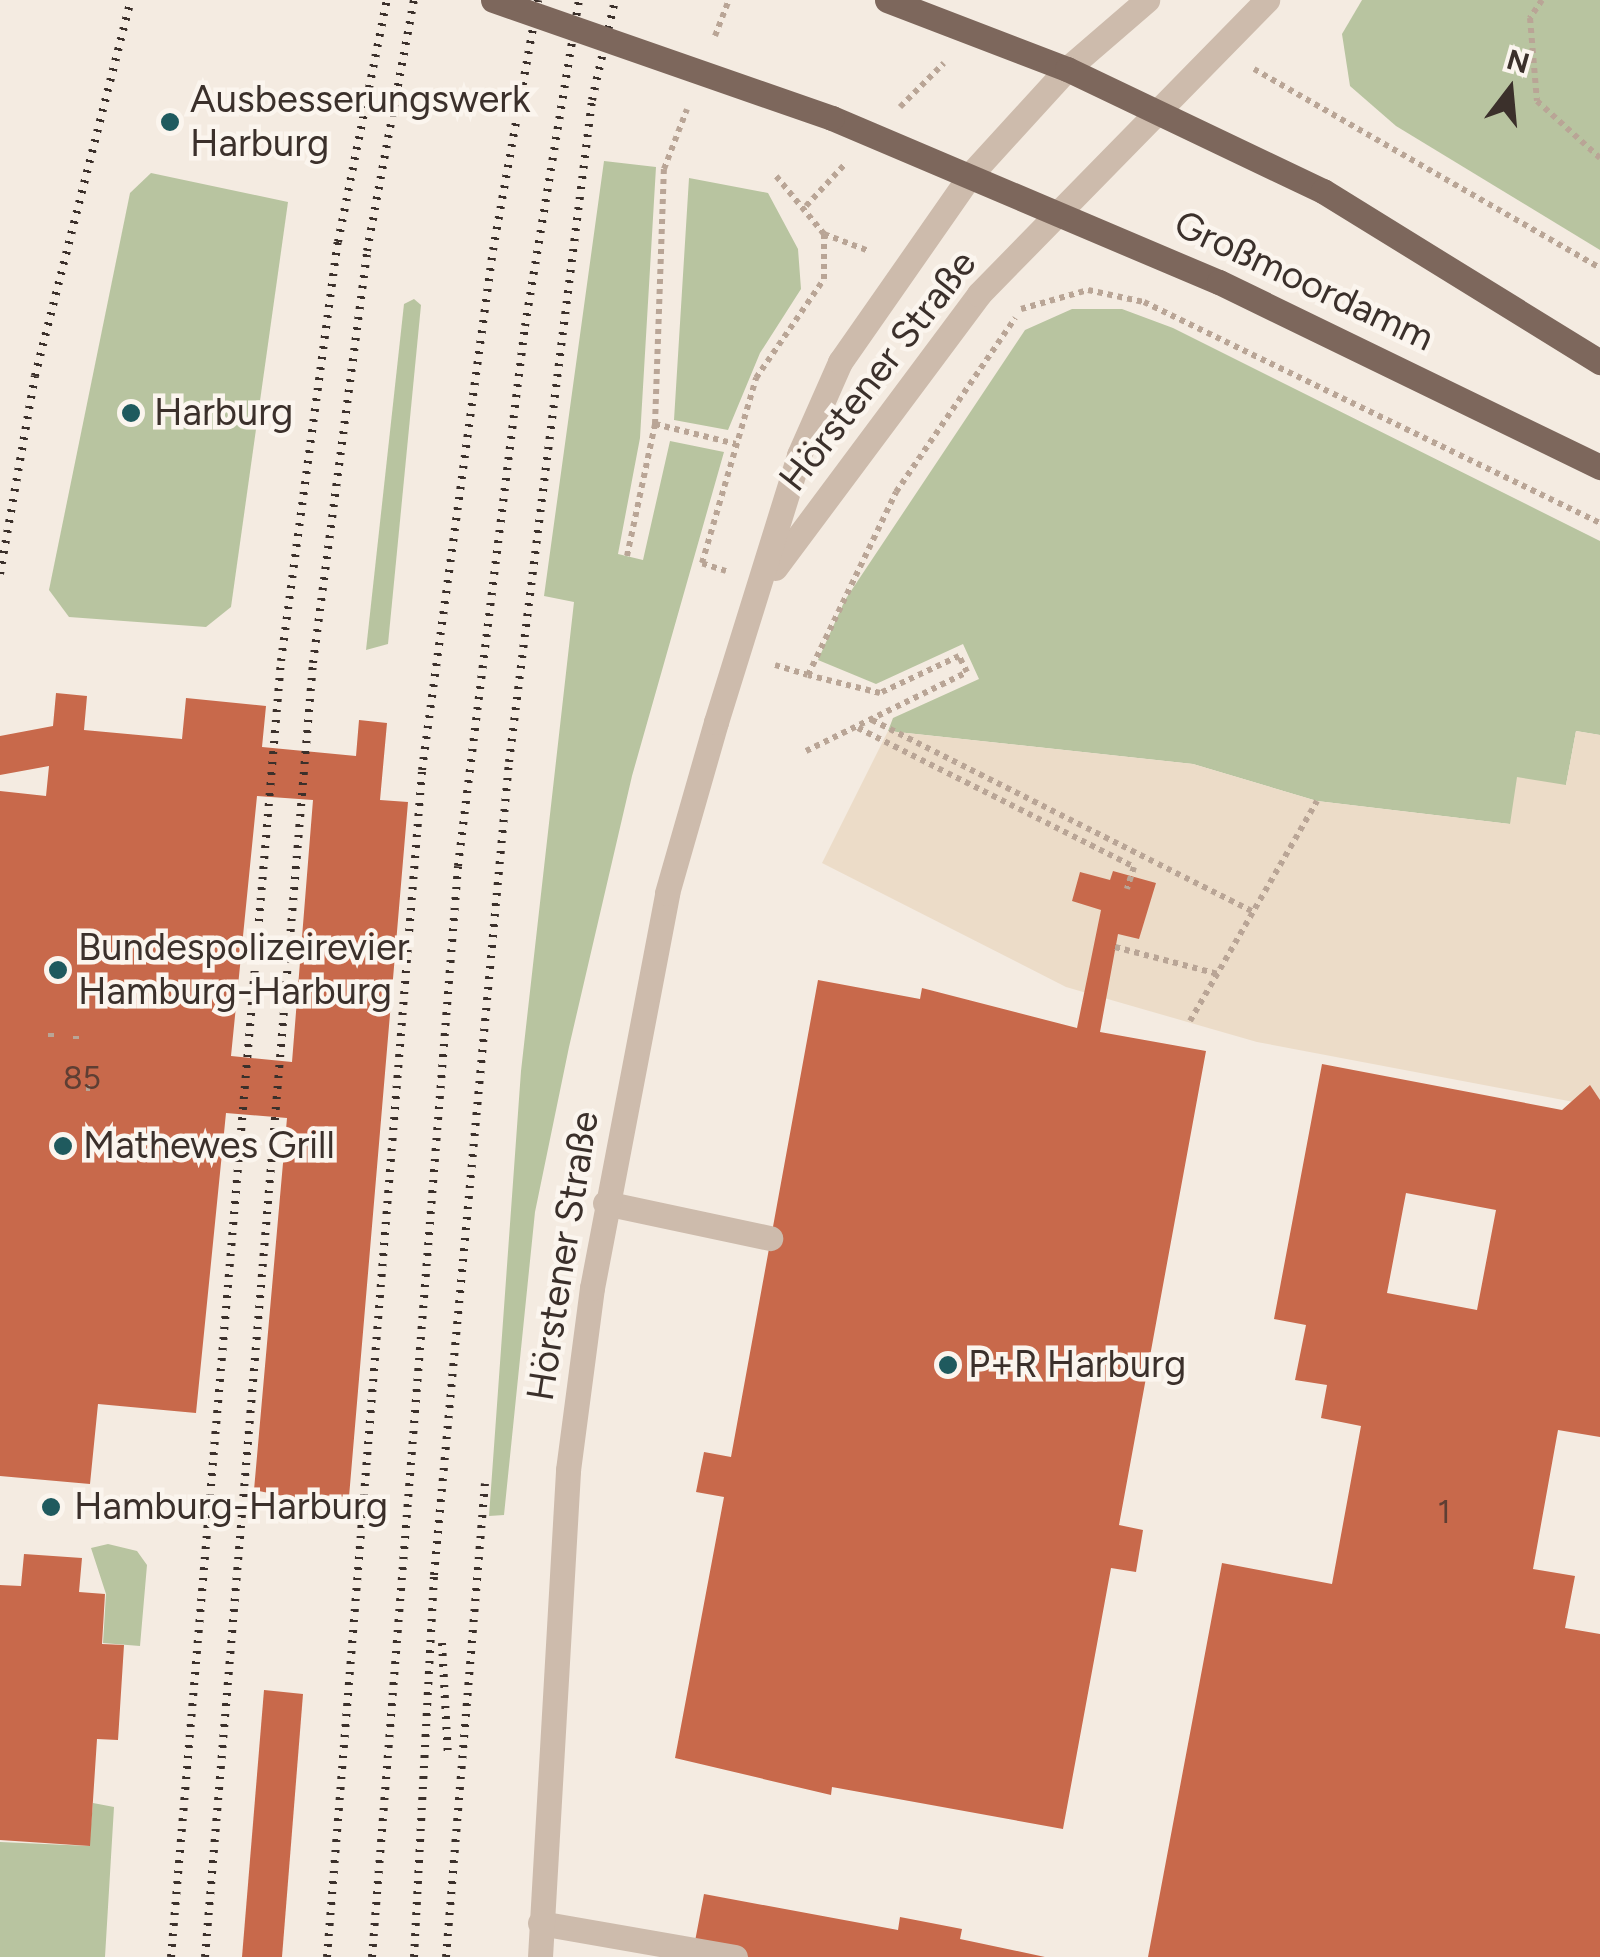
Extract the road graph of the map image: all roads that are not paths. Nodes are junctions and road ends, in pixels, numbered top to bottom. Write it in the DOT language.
graph roads {
  1 [pos="493,0"];
  2 [pos="887,0"];
  3 [pos="1147,0"];
  4 [pos="1268,0"];
  5 [pos="1067,69"];
  6 [pos="1159,111"];
  7 [pos="971,174"];
  8 [pos="1060,211"];
  9 [pos="1600,362"];
  10 [pos="1600,467"];
  11 [pos="763,584"];
  12 [pos="605,1203"];
  13 [pos="770,1238"];
  14 [pos="540,1923"];
  15 [pos="540,1957"];
  16 [pos="734,1957"];
  1 -- 7 [label="main road, Großmoordamm, bridge"];
  2 -- 5 [label="main road, Großmoordamm"];
  3 -- 5 [label="street, Hörstener Straße"];
  4 -- 6 [label="street, Hörstener Straße"];
  5 -- 6 [label="main road, Großmoordamm"];
  5 -- 7 [label="street, Hörstener Straße"];
  6 -- 8 [label="street, Hörstener Straße"];
  6 -- 9 [label="main road, Großmoordamm"];
  7 -- 8 [label="main road, Großmoordamm"];
  7 -- 11 [label="street, Hörstener Straße"];
  8 -- 10 [label="main road, Großmoordamm"];
  8 -- 11 [label="street, Hörstener Straße"];
  11 -- 12 [label="street, Hörstener Straße"];
  12 -- 13 [label="street"];
  12 -- 14 [label="street, Hörstener Straße"];
  14 -- 15 [label="street, Hörstener Straße"];
  14 -- 16 [label="street"];
}
